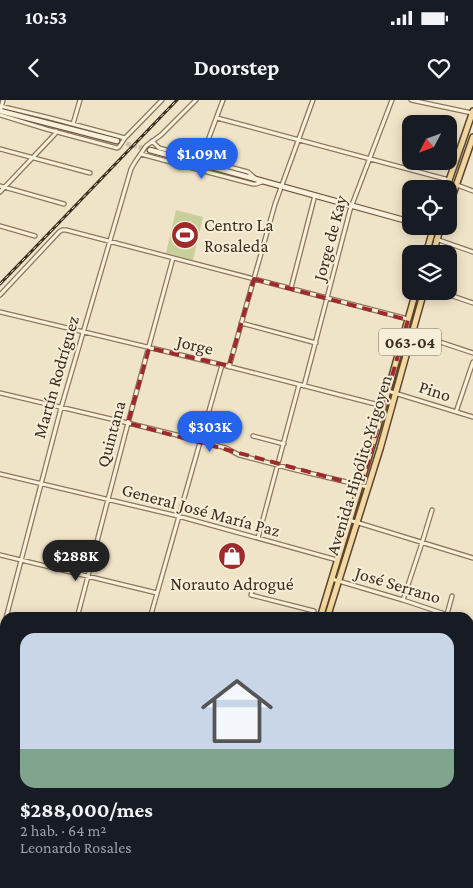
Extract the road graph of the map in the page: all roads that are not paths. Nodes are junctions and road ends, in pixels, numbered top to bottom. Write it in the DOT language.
graph roads {
  1 [pos="3,100"];
  2 [pos="80,100"];
  3 [pos="162,100"];
  4 [pos="196,100"];
  5 [pos="222,100"];
  6 [pos="313,100"];
  7 [pos="392,100"];
  8 [pos="410,100"];
  9 [pos="0,110"];
  10 [pos="473,112"];
  11 [pos="216,118"];
  12 [pos="73,124"];
  13 [pos="56,131"];
  14 [pos="473,136"];
  15 [pos="125,138"];
  16 [pos="298,140"];
  17 [pos="152,141"];
  18 [pos="119,142"];
  19 [pos="0,149"];
  20 [pos="147,150"];
  21 [pos="142,154"];
  22 [pos="33,157"];
  23 [pos="201,159"];
  24 [pos="370,159"];
  25 [pos="90,173"];
  26 [pos="257,180"];
  27 [pos="449,180"];
  28 [pos="262,181"];
  29 [pos="457,184"];
  30 [pos="0,186"];
  31 [pos="281,186"];
  32 [pos="5,187"];
  33 [pos="473,191"];
  34 [pos="0,192"];
  35 [pos="315,195"];
  36 [pos="64,204"];
  37 [pos="352,204"];
  38 [pos="402,219"];
  39 [pos="0,226"];
  40 [pos="438,235"];
  41 [pos="34,236"];
  42 [pos="430,237"];
  43 [pos="437,240"];
  44 [pos="110,242"];
  45 [pos="428,245"];
  46 [pos="436,245"];
  47 [pos="473,252"];
  48 [pos="173,258"];
  49 [pos="254,279"];
  50 [pos="291,288"];
  51 [pos="0,295"];
  52 [pos="328,298"];
  53 [pos="457,298"];
  54 [pos="414,300"];
  55 [pos="421,300"];
  56 [pos="473,303"];
  57 [pos="0,312"];
  58 [pos="408,320"];
  59 [pos="241,323"];
  60 [pos="83,331"];
  61 [pos="412,333"];
  62 [pos="316,343"];
  63 [pos="148,348"];
  64 [pos="473,353"];
  65 [pos="473,362"];
  66 [pos="222,365"];
  67 [pos="228,366"];
  68 [pos="299,385"];
  69 [pos="304,386"];
  70 [pos="388,390"];
  71 [pos="0,393"];
  72 [pos="396,393"];
  73 [pos="384,406"];
  74 [pos="61,408"];
  75 [pos="456,412"];
  76 [pos="473,417"];
  77 [pos="128,423"];
  78 [pos="253,436"];
  79 [pos="201,441"];
  80 [pos="284,444"];
  81 [pos="278,465"];
  82 [pos="0,474"];
  83 [pos="41,485"];
  84 [pos="360,486"];
  85 [pos="368,487"];
  86 [pos="108,500"];
  87 [pos="432,510"];
  88 [pos="178,516"];
  89 [pos="350,520"];
  90 [pos="356,523"];
  91 [pos="258,538"];
  92 [pos="422,543"];
  93 [pos="0,555"];
  94 [pos="473,558"];
  95 [pos="21,560"];
  96 [pos="337,560"];
  97 [pos="88,576"];
  98 [pos="331,579"];
  99 [pos="338,580"];
  100 [pos="252,591"];
  101 [pos="157,593"];
  102 [pos="452,596"];
  103 [pos="402,600"];
  104 [pos="314,611"];
  105 [pos="7,612"];
  106 [pos="79,612"];
  107 [pos="152,612"];
  108 [pos="322,612"];
  109 [pos="329,612"];
  110 [pos="435,612"];
  111 [pos="447,612"];
  1 -- 9 [label="street"];
  2 -- 12 [label="street"];
  3 -- 15 [label="street"];
  4 -- 17 [label="street"];
  5 -- 11 [label="street"];
  6 -- 16 [label="street"];
  7 -- 24 [label="street, Jorge de Kay"];
  8 -- 10 [label="street"];
  9 -- 12 [label="street"];
  9 -- 13 [label="street"];
  9 -- 18 [label="main road"];
  10 -- 27 [label="main road"];
  11 -- 16 [label="street"];
  11 -- 23 [label="street"];
  12 -- 15 [label="street"];
  13 -- 18 [label="street"];
  13 -- 22 [label="street"];
  14 -- 29 [label="main road"];
  15 -- 18 [label="street"];
  16 -- 24 [label="street"];
  16 -- 31 [label="street"];
  17 -- 20 [label="street"];
  17 -- 23 [label="street"];
  19 -- 22 [label="street"];
  20 -- 21 [label="street, Martín Rodríguez"];
  20 -- 26 [label="main road"];
  21 -- 28 [label="street"];
  21 -- 44 [label="street, Martín Rodríguez"];
  22 -- 25 [label="street"];
  22 -- 32 [label="street"];
  23 -- 26 [label="street"];
  24 -- 27 [label="street"];
  24 -- 37 [label="street, Jorge de Kay"];
  26 -- 28 [label="main road"];
  28 -- 31 [label="main road"];
  29 -- 33 [label="street"];
  30 -- 32 [label="street"];
  31 -- 35 [label="main road"];
  31 -- 49 [label="street"];
  32 -- 34 [label="street"];
  32 -- 36 [label="street"];
  35 -- 37 [label="main road"];
  35 -- 50 [label="street"];
  37 -- 38 [label="main road"];
  37 -- 52 [label="street, Jorge de Kay"];
  39 -- 41 [label="street"];
  40 -- 43 [label="main road"];
  42 -- 43 [label="street"];
  42 -- 45 [label="main road"];
  43 -- 46 [label="main road"];
  43 -- 47 [label="street"];
  44 -- 48 [label="street"];
  44 -- 51 [label="street"];
  44 -- 60 [label="street, Martín Rodríguez"];
  48 -- 49 [label="street"];
  48 -- 63 [label="street, Quintana"];
  49 -- 50 [label="street"];
  49 -- 59 [label="street"];
  50 -- 52 [label="street"];
  52 -- 58 [label="street"];
  52 -- 62 [label="street, Jorge de Kay"];
  53 -- 56 [label="street"];
  54 -- 58 [label="main road, Avenida Hipólito Yrigoyen / 063-04"];
  55 -- 61 [label="main road, Avenida Hipólito Yrigoyen / 063-04"];
  57 -- 60 [label="street, Jorge"];
  58 -- 70 [label="main road, Avenida Hipólito Yrigoyen / 063-04"];
  59 -- 62 [label="street"];
  59 -- 67 [label="street"];
  60 -- 63 [label="street, Jorge"];
  60 -- 74 [label="street, Martín Rodríguez"];
  61 -- 64 [label="street"];
  61 -- 72 [label="main road, Avenida Hipólito Yrigoyen / 063-04"];
  62 -- 69 [label="street, Jorge de Kay"];
  63 -- 66 [label="street, Jorge"];
  63 -- 77 [label="street, Quintana"];
  65 -- 75 [label="street"];
  66 -- 67 [label="street, Jorge"];
  66 -- 79 [label="street"];
  67 -- 68 [label="street, Jorge"];
  68 -- 69 [label="street, Jorge"];
  68 -- 80 [label="street"];
  69 -- 73 [label="street, Jorge"];
  70 -- 72 [label="street, Pino"];
  70 -- 73 [label="main road, Avenida Hipólito Yrigoyen / 063-04"];
  71 -- 74 [label="street"];
  72 -- 75 [label="street, Pino"];
  72 -- 85 [label="main road, Avenida Hipólito Yrigoyen / 063-04"];
  73 -- 84 [label="main road, Avenida Hipólito Yrigoyen / 063-04"];
  74 -- 77 [label="street"];
  74 -- 83 [label="street, Martín Rodríguez"];
  75 -- 76 [label="street, Pino"];
  77 -- 79 [label="street"];
  77 -- 86 [label="street, Quintana"];
  78 -- 80 [label="street"];
  79 -- 81 [label="street"];
  79 -- 88 [label="street"];
  80 -- 81 [label="street"];
  81 -- 84 [label="street"];
  81 -- 91 [label="street"];
  82 -- 83 [label="street, General José María Paz"];
  83 -- 86 [label="street, General José María Paz"];
  83 -- 95 [label="street, Martín Rodríguez"];
  84 -- 85 [label="street"];
  84 -- 89 [label="main road, Avenida Hipólito Yrigoyen / 063-04"];
  85 -- 90 [label="main road, Avenida Hipólito Yrigoyen / 063-04"];
  86 -- 88 [label="street, General José María Paz"];
  86 -- 97 [label="street, Quintana"];
  87 -- 92 [label="street"];
  88 -- 91 [label="street, General José María Paz"];
  88 -- 101 [label="street"];
  89 -- 90 [label="street"];
  89 -- 96 [label="main road, Avenida Hipólito Yrigoyen / 063-04"];
  90 -- 92 [label="street"];
  90 -- 99 [label="main road, Avenida Hipólito Yrigoyen / 063-04"];
  91 -- 96 [label="street, General José María Paz"];
  92 -- 94 [label="street"];
  92 -- 103 [label="street"];
  93 -- 95 [label="street"];
  95 -- 97 [label="street"];
  95 -- 105 [label="street, Martín Rodríguez"];
  96 -- 98 [label="main road, Avenida Hipólito Yrigoyen / 063-04"];
  97 -- 101 [label="street"];
  97 -- 106 [label="street, Quintana"];
  98 -- 99 [label="street, José Serrano"];
  98 -- 108 [label="main road, Avenida Hipólito Yrigoyen / 063-04"];
  99 -- 103 [label="street, José Serrano"];
  99 -- 109 [label="main road, Avenida Hipólito Yrigoyen / 063-04"];
  100 -- 104 [label="street"];
  101 -- 107 [label="street"];
  102 -- 111 [label="street"];
  103 -- 110 [label="street, José Serrano"];
}
